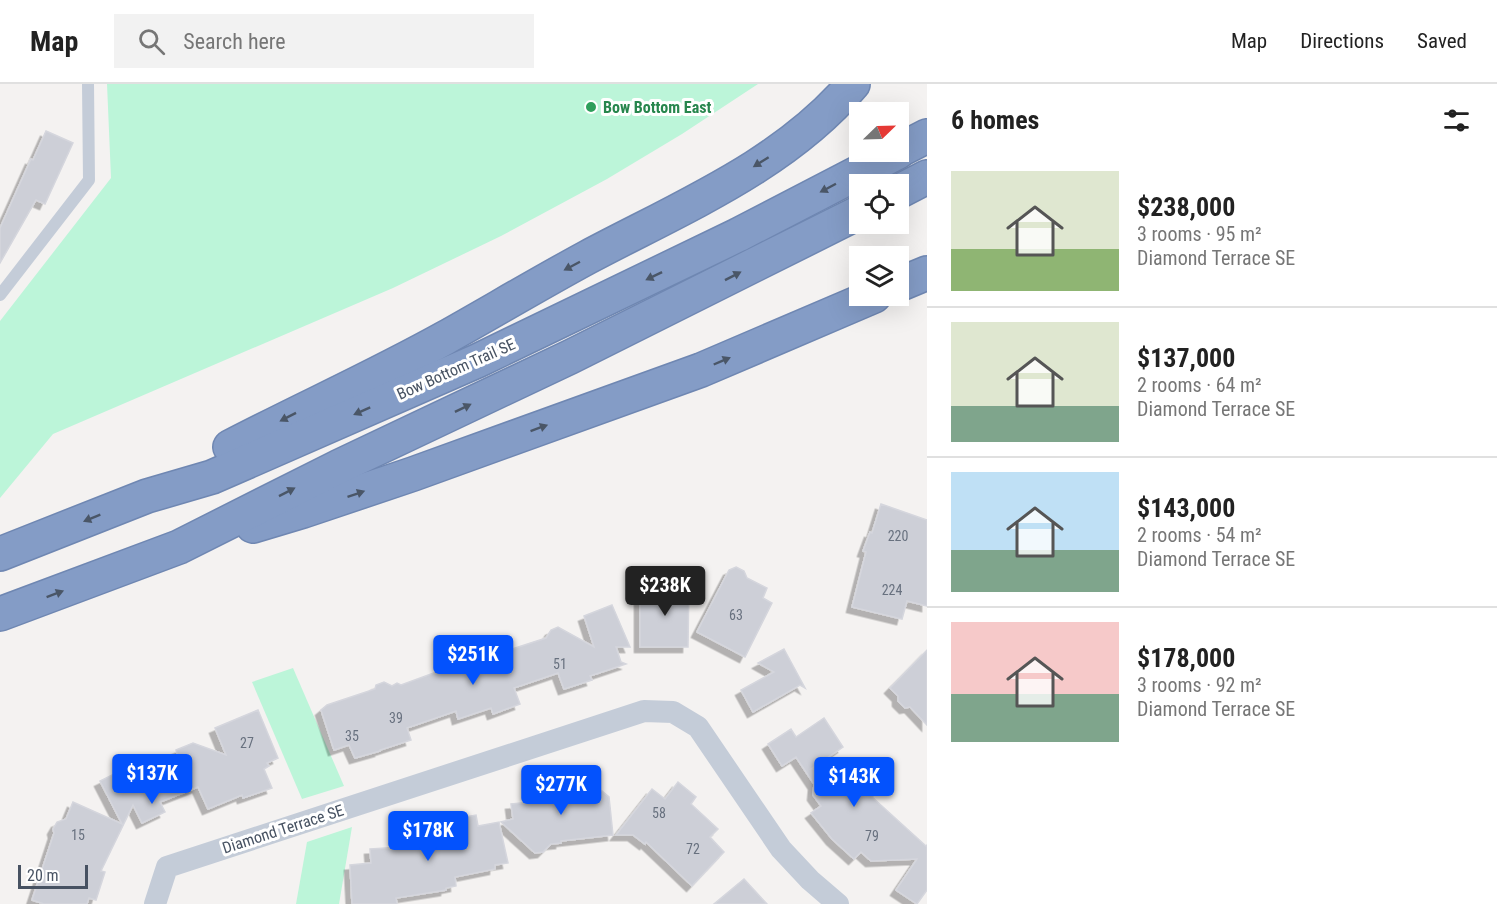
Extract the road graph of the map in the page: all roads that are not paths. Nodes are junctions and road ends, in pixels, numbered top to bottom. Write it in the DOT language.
graph roads {
  1 [pos="88,84"];
  2 [pos="853,84"];
  3 [pos="927,136"];
  4 [pos="909,145"];
  5 [pos="877,162"];
  6 [pos="927,177"];
  7 [pos="909,186"];
  8 [pos="849,218"];
  9 [pos="927,273"];
  10 [pos="909,280"];
  11 [pos="0,295"];
  12 [pos="851,306"];
  13 [pos="147,496"];
  14 [pos="179,547"];
  15 [pos="0,554"];
  16 [pos="0,614"];
  17 [pos="155,904"];
  18 [pos="838,904"];
  1 -- 11 [label="lane"];
  2 -- 13 [label="highway, one-way"];
  3 -- 4 [label="highway, Bow Bottom Trail SE"];
  5 -- 13 [label="highway, Bow Bottom Trail SE, one-way"];
  6 -- 7 [label="highway"];
  14 -- 8 [label="highway, one-way"];
  9 -- 10 [label="highway"];
  14 -- 12 [label="highway, one-way"];
  13 -- 15 [label="highway, Bow Bottom Trail SE, one-way"];
  16 -- 14 [label="highway, one-way"];
  17 -- 18 [label="street, Diamond Terrace SE"];
}
